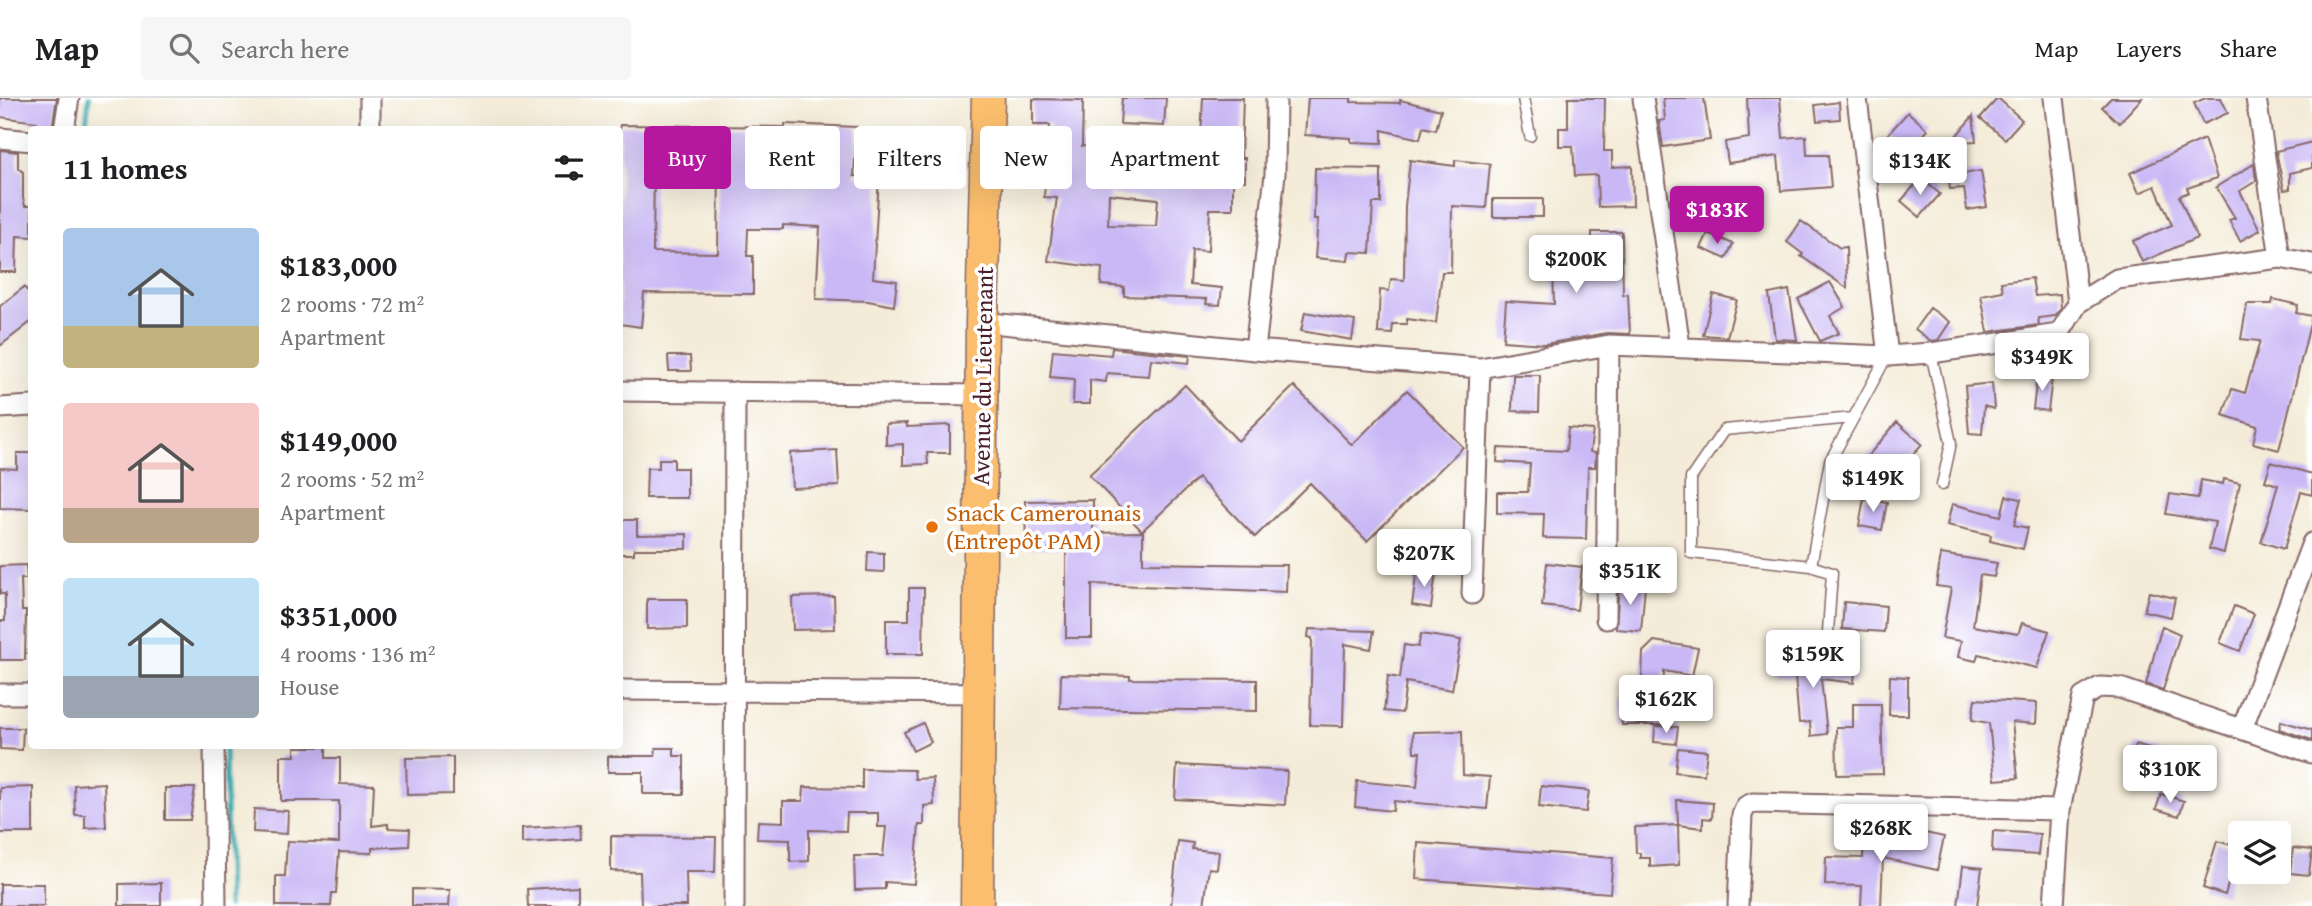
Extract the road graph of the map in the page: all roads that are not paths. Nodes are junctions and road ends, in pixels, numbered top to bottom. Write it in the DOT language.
graph roads {
  1 [pos="69,98"];
  2 [pos="370,98"];
  3 [pos="988,98"];
  4 [pos="1276,98"];
  5 [pos="1523,98"];
  6 [pos="1643,98"];
  7 [pos="1857,98"];
  8 [pos="2054,98"];
  9 [pos="2256,98"];
  10 [pos="65,126"];
  11 [pos="370,126"];
  12 [pos="1530,136"];
  13 [pos="0,138"];
  14 [pos="28,141"];
  15 [pos="2280,258"];
  16 [pos="2312,264"];
  17 [pos="2078,303"];
  18 [pos="982,322"];
  19 [pos="1609,345"];
  20 [pos="1680,346"];
  21 [pos="1255,350"];
  22 [pos="1931,353"];
  23 [pos="1888,356"];
  24 [pos="1480,368"];
  25 [pos="623,391"];
  26 [pos="735,392"];
  27 [pos="983,395"];
  28 [pos="28,405"];
  29 [pos="0,408"];
  30 [pos="1853,418"];
  31 [pos="1942,485"];
  32 [pos="2312,543"];
  33 [pos="1811,566"];
  34 [pos="1472,594"];
  35 [pos="1606,619"];
  36 [pos="1828,632"];
  37 [pos="734,690"];
  38 [pos="623,691"];
  39 [pos="979,693"];
  40 [pos="0,694"];
  41 [pos="28,694"];
  42 [pos="2242,729"];
  43 [pos="214,749"];
  44 [pos="2312,753"];
  45 [pos="2060,810"];
  46 [pos="216,906"];
  47 [pos="734,906"];
  48 [pos="977,906"];
  49 [pos="1738,906"];
  50 [pos="2054,906"];
  1 -- 10 [label="street"];
  2 -- 11 [label="street"];
  3 -- 18 [label="main road, Avenue du Lieutenant"];
  4 -- 21 [label="street"];
  5 -- 12 [label="lane"];
  6 -- 20 [label="street"];
  7 -- 23 [label="street"];
  8 -- 17 [label="street"];
  9 -- 15 [label="street"];
  13 -- 14 [label="street"];
  15 -- 16 [label="street"];
  15 -- 17 [label="street"];
  17 -- 22 [label="street"];
  18 -- 21 [label="street"];
  18 -- 27 [label="main road, Avenue du Lieutenant"];
  19 -- 20 [label="street"];
  19 -- 24 [label="street"];
  19 -- 35 [label="street"];
  20 -- 23 [label="street"];
  21 -- 24 [label="street"];
  22 -- 23 [label="street"];
  22 -- 31 [label="lane"];
  23 -- 30 [label="lane"];
  24 -- 34 [label="street"];
  25 -- 26 [label="street"];
  26 -- 27 [label="street"];
  26 -- 37 [label="street"];
  27 -- 39 [label="main road, Avenue du Lieutenant"];
  28 -- 29 [label="street"];
  30 -- 33 [label="lane"];
  30 -- 33 [label="lane"];
  32 -- 42 [label="street"];
  33 -- 36 [label="lane"];
  37 -- 38 [label="street"];
  37 -- 39 [label="street"];
  37 -- 47 [label="street"];
  39 -- 48 [label="main road, Avenue du Lieutenant"];
  40 -- 41 [label="street"];
  42 -- 44 [label="street"];
  42 -- 45 [label="street"];
  43 -- 46 [label="street"];
  45 -- 49 [label="street"];
  45 -- 50 [label="street"];
}
